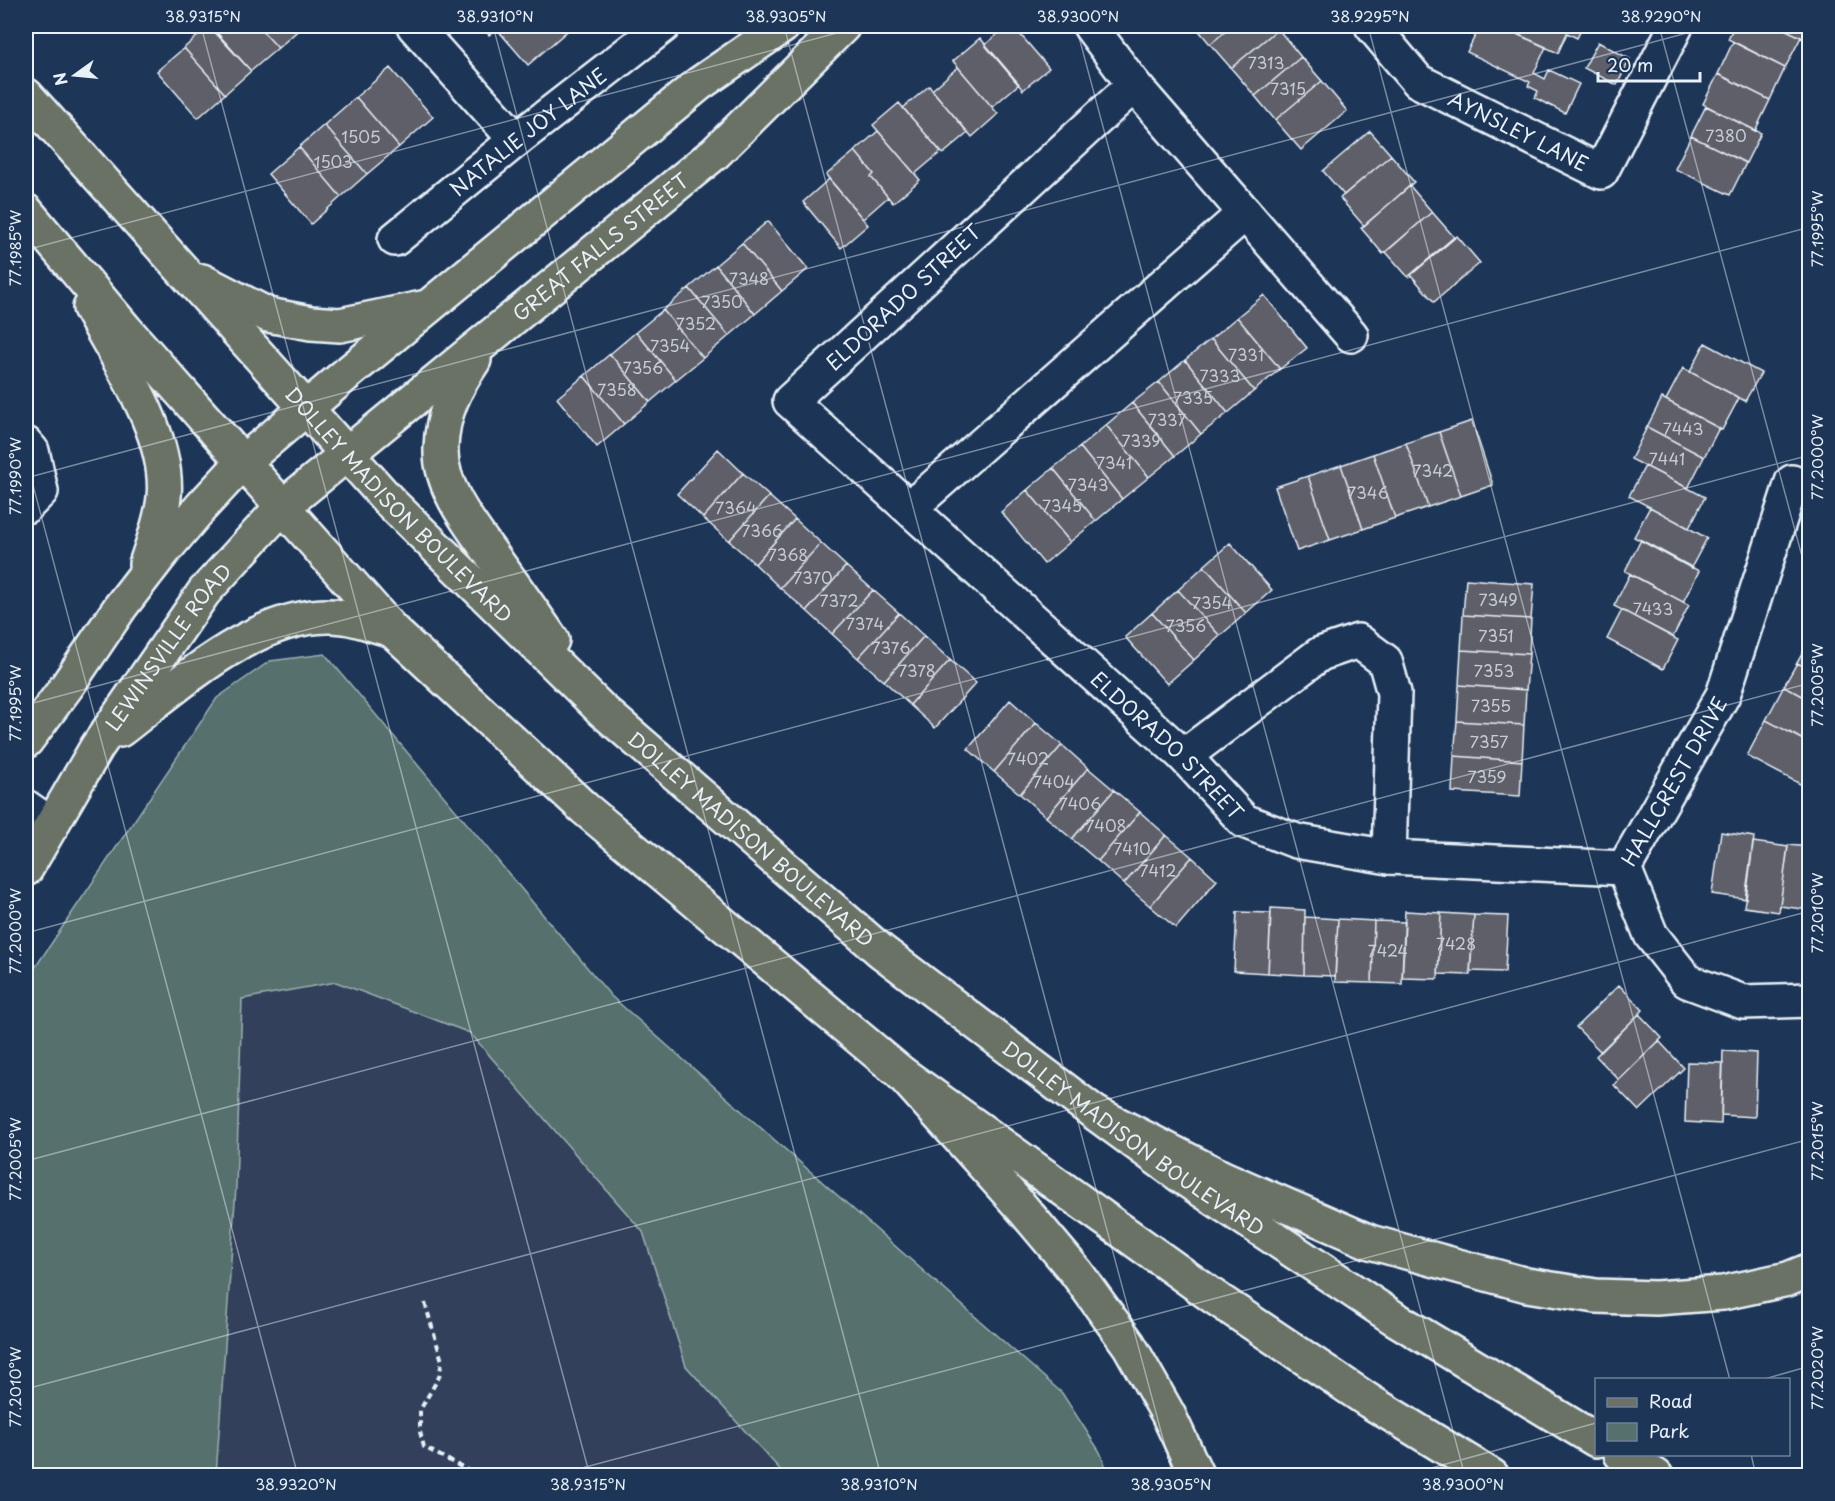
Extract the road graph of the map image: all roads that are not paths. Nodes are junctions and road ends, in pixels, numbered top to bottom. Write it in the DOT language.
graph roads {
  1 [pos="414,26"];
  2 [pos="662,26"];
  3 [pos="783,26"];
  4 [pos="843,26"];
  5 [pos="1090,26"];
  6 [pos="1372,26"];
  7 [pos="1676,26"];
  8 [pos="1134,85"];
  9 [pos="26,95"];
  10 [pos="516,140"];
  11 [pos="26,211"];
  12 [pos="1245,213"];
  13 [pos="395,239"];
  14 [pos="58,248"];
  15 [pos="186,274"];
  16 [pos="429,307"];
  17 [pos="1351,335"];
  18 [pos="487,340"];
  19 [pos="306,409"];
  20 [pos="26,444"];
  21 [pos="347,453"];
  22 [pos="243,462"];
  23 [pos="1792,482"];
  24 [pos="26,506"];
  25 [pos="282,507"];
  26 [pos="910,508"];
  27 [pos="141,580"];
  28 [pos="392,630"];
  29 [pos="602,710"];
  30 [pos="26,741"];
  31 [pos="97,747"];
  32 [pos="1184,756"];
  33 [pos="39,816"];
  34 [pos="1389,857"];
  35 [pos="1624,868"];
  36 [pos="26,869"];
  37 [pos="1809,1000"];
  38 [pos="900,1073"];
  39 [pos="1095,1113"];
  40 [pos="1809,1270"];
  41 [pos="1595,1439"];
  42 [pos="1623,1456"];
  43 [pos="1197,1476"];
  44 [pos="1492,1476"];
  45 [pos="1656,1476"];
  1 -- 10 [label="street"];
  2 -- 10 [label="street, NATALIE JOY LANE"];
  3 -- 16 [label="main road"];
  4 -- 18 [label="main road, GREAT FALLS STREET"];
  5 -- 8 [label="street"];
  6 -- 7 [label="street, AYNSLEY LANE"];
  8 -- 12 [label="street"];
  8 -- 26 [label="street, ELDORADO STREET"];
  9 -- 15 [label="main road, DOLLEY MADISON BOULEVARD"];
  10 -- 13 [label="street, NATALIE JOY LANE"];
  11 -- 14 [label="main road"];
  12 -- 17 [label="street"];
  12 -- 26 [label="street"];
  14 -- 22 [label="main road"];
  14 -- 27 [label="main road"];
  15 -- 16 [label="main road"];
  15 -- 19 [label="main road, DOLLEY MADISON BOULEVARD"];
  16 -- 19 [label="main road"];
  18 -- 21 [label="main road, GREAT FALLS STREET"];
  18 -- 29 [label="main road"];
  19 -- 21 [label="main road, DOLLEY MADISON BOULEVARD"];
  19 -- 22 [label="main road"];
  20 -- 24 [label="street"];
  21 -- 25 [label="main road, LEWINSVILLE ROAD"];
  21 -- 29 [label="main road, DOLLEY MADISON BOULEVARD"];
  22 -- 25 [label="main road"];
  22 -- 27 [label="main road"];
  23 -- 35 [label="street, HALLCREST DRIVE"];
  25 -- 28 [label="main road"];
  25 -- 31 [label="main road, LEWINSVILLE ROAD"];
  26 -- 32 [label="street, ELDORADO STREET"];
  27 -- 30 [label="main road"];
  28 -- 31 [label="main road"];
  28 -- 38 [label="main road"];
  29 -- 39 [label="main road, DOLLEY MADISON BOULEVARD"];
  31 -- 33 [label="main road, LEWINSVILLE ROAD"];
  32 -- 34 [label="street, ELDORADO STREET"];
  32 -- 34 [label="street"];
  33 -- 36 [label="main road, LEWINSVILLE ROAD"];
  34 -- 35 [label="street, ELDORADO STREET"];
  35 -- 37 [label="street, HALLCREST DRIVE"];
  38 -- 43 [label="main road"];
  38 -- 44 [label="main road"];
  39 -- 40 [label="main road"];
  39 -- 41 [label="main road, DOLLEY MADISON BOULEVARD"];
  42 -- 45 [label="main road"];
}
